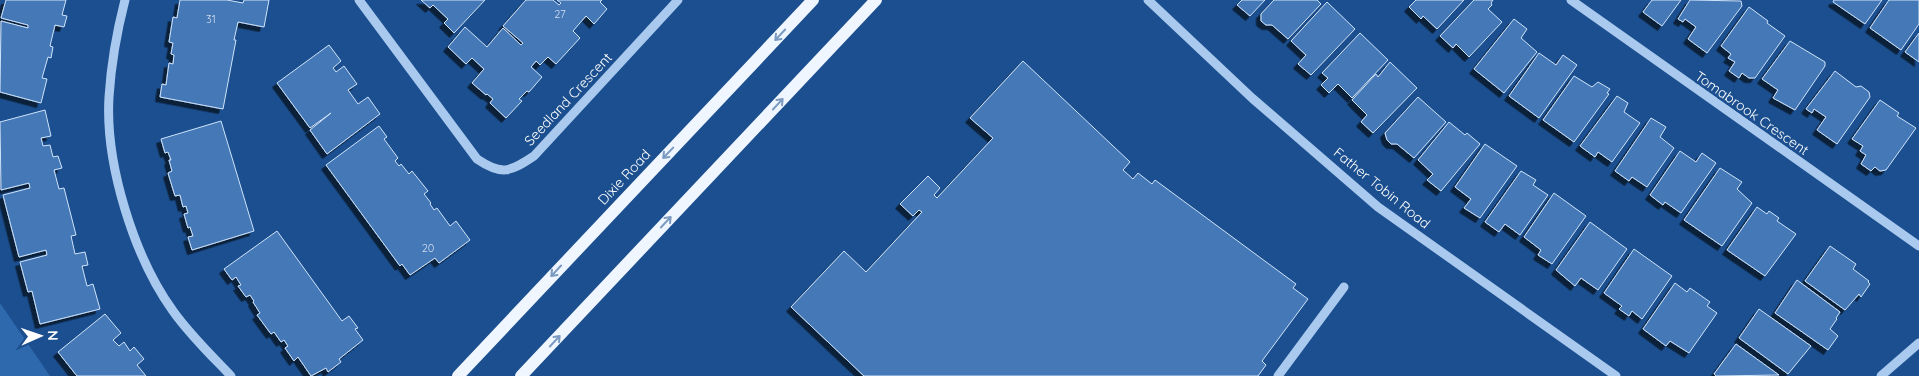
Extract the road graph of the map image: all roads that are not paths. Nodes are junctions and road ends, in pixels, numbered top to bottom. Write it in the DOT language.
graph roads {
  1 [pos="125,0"];
  2 [pos="359,0"];
  3 [pos="678,0"];
  4 [pos="813,0"];
  5 [pos="876,0"];
  6 [pos="1148,0"];
  7 [pos="1571,0"];
  8 [pos="1919,246"];
  9 [pos="1344,287"];
  10 [pos="1919,342"];
  11 [pos="231,376"];
  12 [pos="458,376"];
  13 [pos="522,376"];
  14 [pos="1278,376"];
  15 [pos="1616,376"];
  16 [pos="1881,376"];
  1 -- 11 [label="street"];
  2 -- 3 [label="street, Seedland Crescent"];
  4 -- 12 [label="main road, Dixie Road, one-way"];
  13 -- 5 [label="main road, one-way"];
  6 -- 15 [label="street, Father Tobin Road"];
  7 -- 8 [label="street, Tomabrook Crescent"];
  9 -- 14 [label="street"];
  10 -- 16 [label="street"];
}
